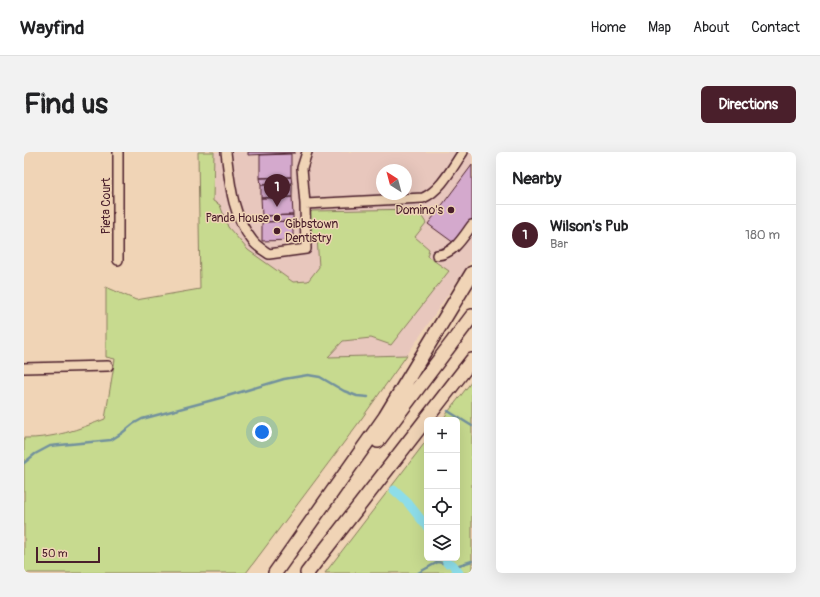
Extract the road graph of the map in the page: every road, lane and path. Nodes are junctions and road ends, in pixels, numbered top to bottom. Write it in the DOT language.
graph roads {
  1 [pos="118,152"];
  2 [pos="226,152"];
  3 [pos="307,152"];
  4 [pos="463,152"];
  5 [pos="305,204"];
  6 [pos="472,225"];
  7 [pos="437,255"];
  8 [pos="118,260"];
  9 [pos="472,273"];
  10 [pos="472,316"];
  11 [pos="472,360"];
  12 [pos="108,366"];
  13 [pos="24,368"];
  14 [pos="472,369"];
  15 [pos="452,386"];
  16 [pos="276,573"];
  17 [pos="307,573"];
  1 -- 8 [label="street, Pieta Court"];
  2 -- 5 [label="street"];
  3 -- 5 [label="street"];
  4 -- 5 [label="street"];
  6 -- 7 [label="street"];
  9 -- 16 [label="highway"];
  10 -- 16 [label="highway"];
  11 -- 15 [label="highway"];
  12 -- 13 [label="street"];
  14 -- 15 [label="highway"];
  15 -- 17 [label="highway"];
}
